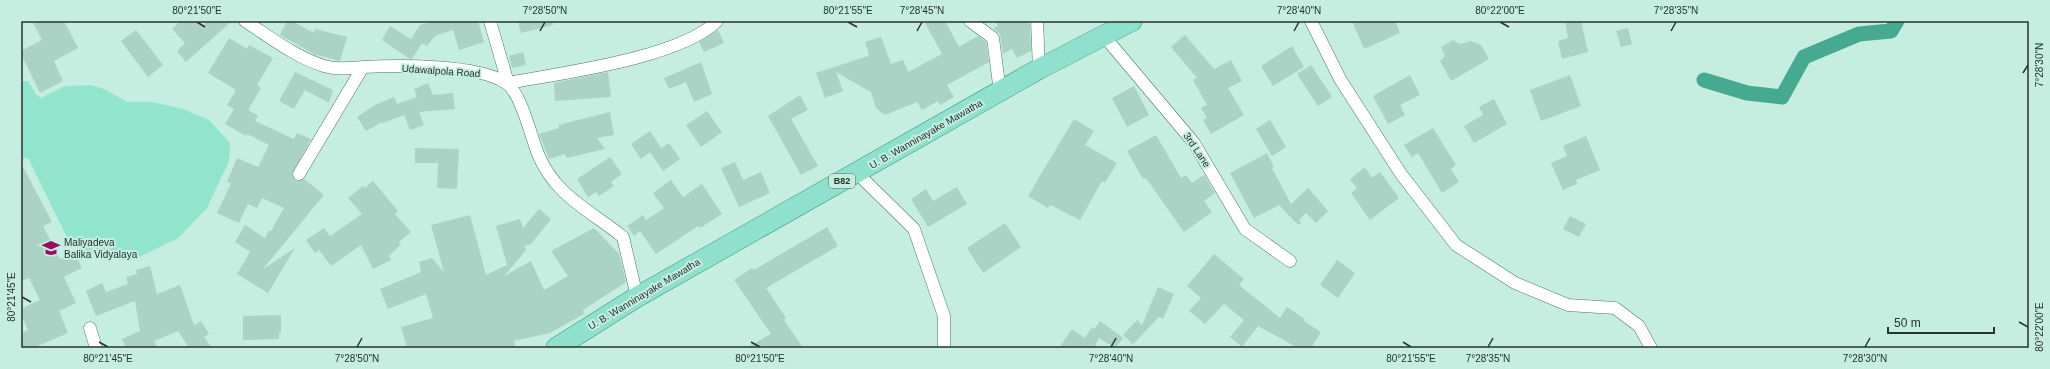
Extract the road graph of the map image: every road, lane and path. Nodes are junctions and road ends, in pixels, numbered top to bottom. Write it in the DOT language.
graph roads {
  1 [pos="245,21"];
  2 [pos="490,21"];
  3 [pos="717,21"];
  4 [pos="970,21"];
  5 [pos="1037,21"];
  6 [pos="1132,21"];
  7 [pos="1311,21"];
  8 [pos="1104,36"];
  9 [pos="363,67"];
  10 [pos="1039,69"];
  11 [pos="508,83"];
  12 [pos="1000,92"];
  13 [pos="857,173"];
  14 [pos="300,174"];
  15 [pos="1290,261"];
  16 [pos="636,297"];
  17 [pos="90,328"];
  18 [pos="96,348"];
  19 [pos="556,348"];
  20 [pos="944,348"];
  21 [pos="1651,348"];
  1 -- 9 [label="street, Udawalpola Road"];
  2 -- 11 [label="street"];
  3 -- 11 [label="street"];
  4 -- 12 [label="street"];
  5 -- 10 [label="street"];
  6 -- 8 [label="main road, U. B. Wanninayake Mawatha / B82"];
  7 -- 21 [label="street"];
  8 -- 10 [label="main road, U. B. Wanninayake Mawatha / B82"];
  8 -- 15 [label="street, 3rd Lane"];
  9 -- 11 [label="street, Udawalpola Road"];
  9 -- 14 [label="street"];
  10 -- 12 [label="main road, U. B. Wanninayake Mawatha / B82"];
  11 -- 16 [label="street"];
  12 -- 13 [label="main road, U. B. Wanninayake Mawatha / B82"];
  13 -- 16 [label="main road, U. B. Wanninayake Mawatha / B82"];
  13 -- 20 [label="street"];
  16 -- 19 [label="main road, U. B. Wanninayake Mawatha / B82"];
  17 -- 18 [label="street"];
}
